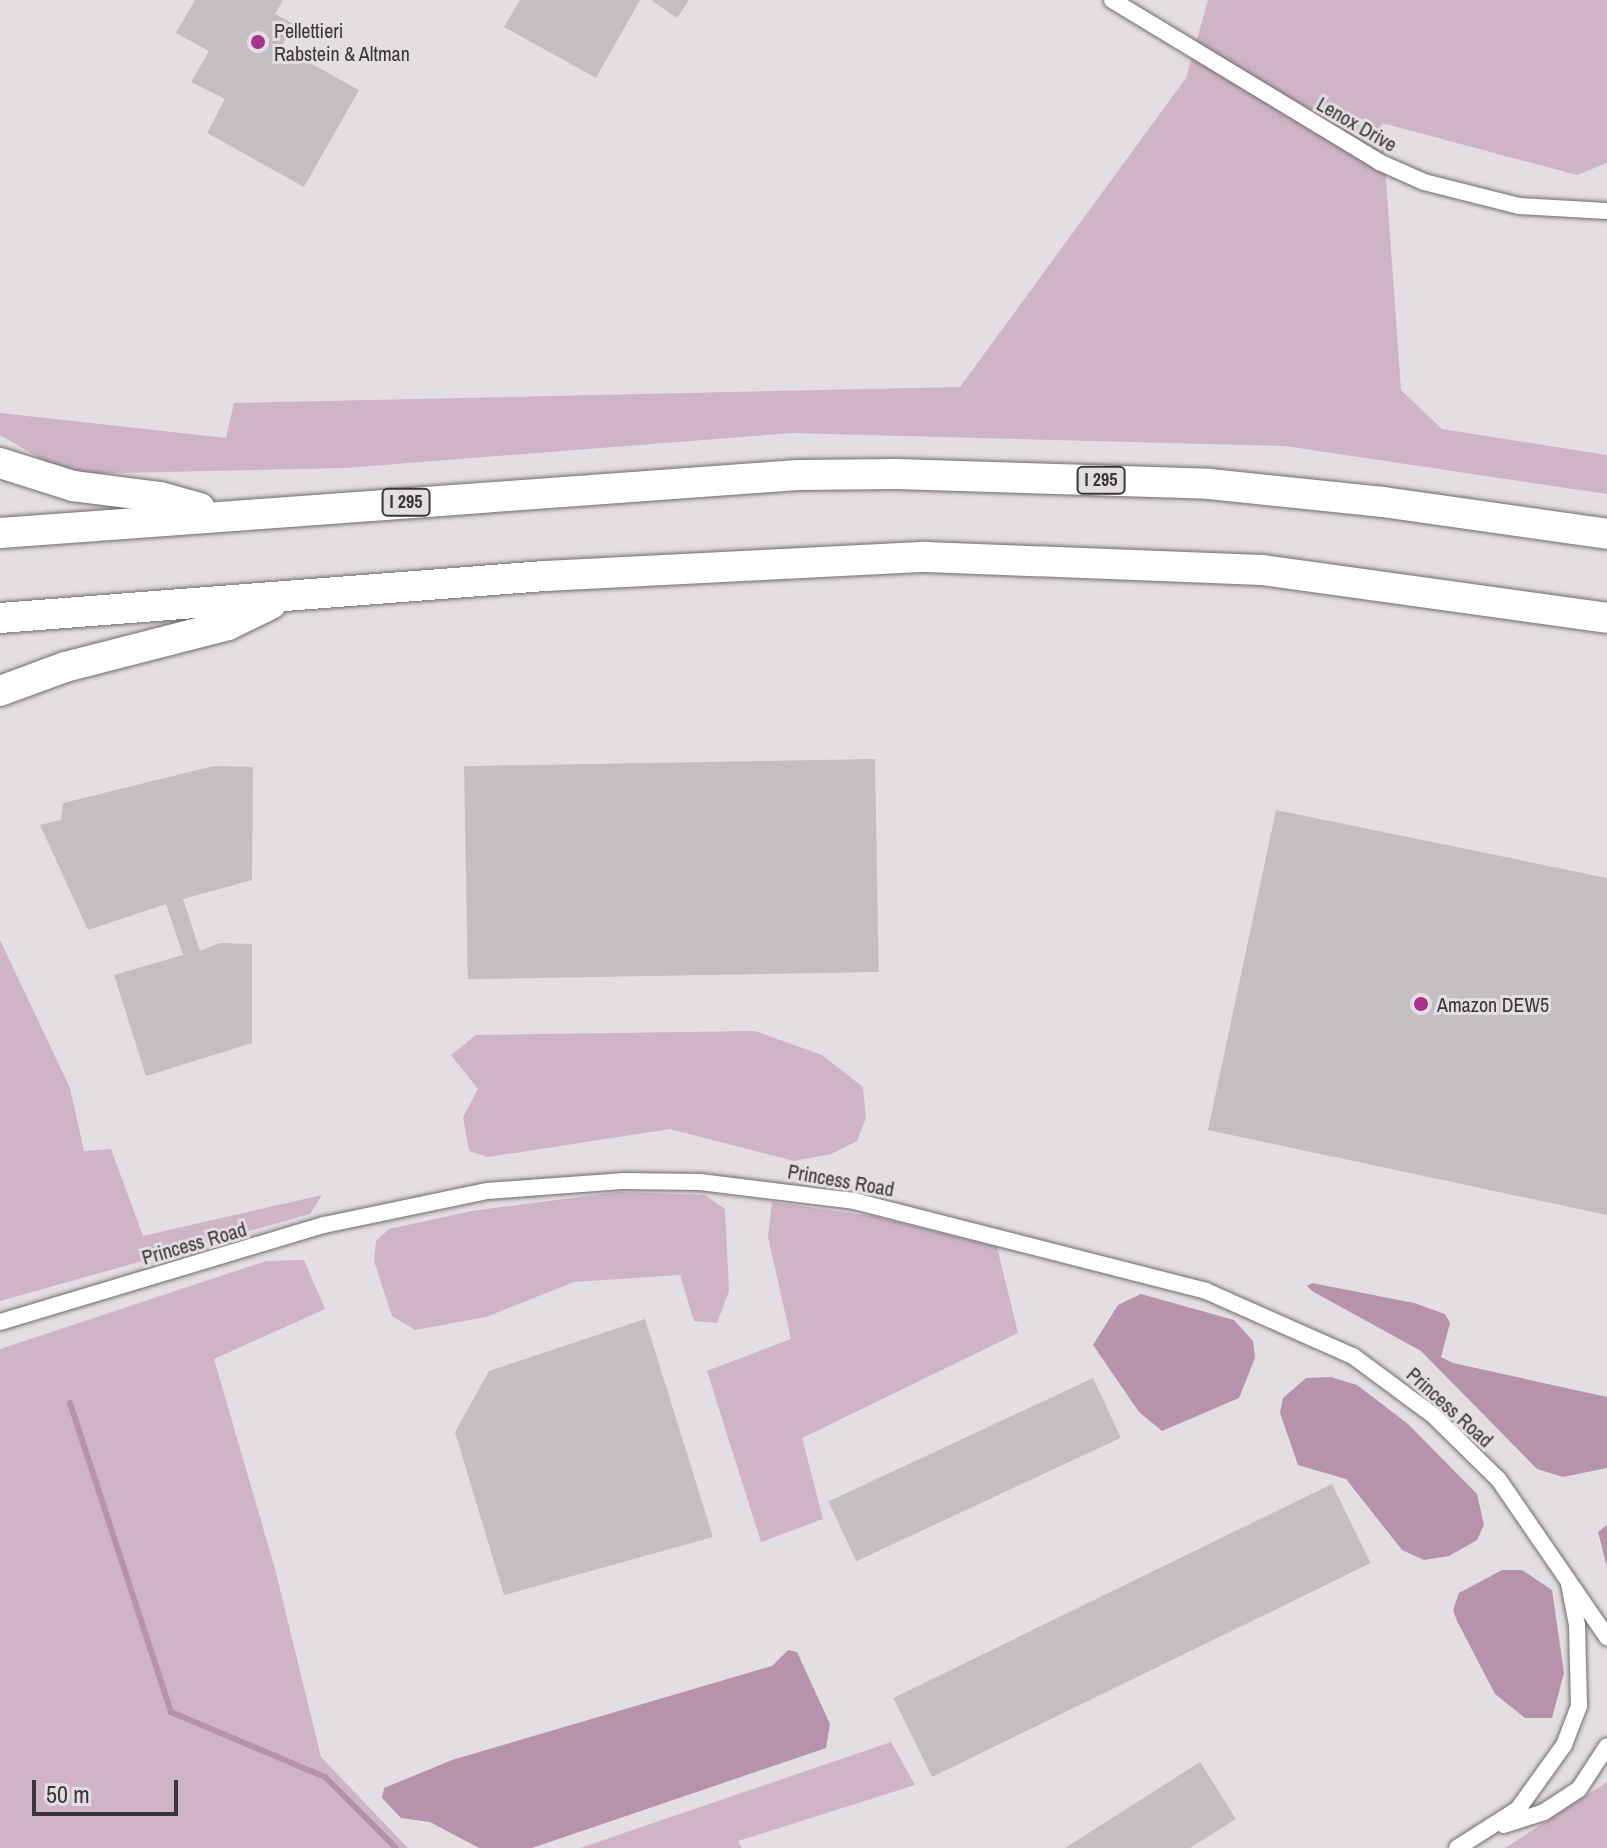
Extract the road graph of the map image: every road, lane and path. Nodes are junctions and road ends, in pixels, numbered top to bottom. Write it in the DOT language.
graph roads {
  1 [pos="1112,0"];
  2 [pos="1607,211"];
  3 [pos="0,463"];
  4 [pos="220,514"];
  5 [pos="0,533"];
  6 [pos="1607,534"];
  7 [pos="285,598"];
  8 [pos="0,618"];
  9 [pos="1607,618"];
  10 [pos="0,691"];
  11 [pos="0,1322"];
  12 [pos="1569,1582"];
  13 [pos="1607,1637"];
  14 [pos="1607,1746"];
  15 [pos="1491,1829"];
  16 [pos="1457,1848"];
  1 -- 2 [label="street, Lenox Drive"];
  3 -- 4 [label="highway"];
  4 -- 5 [label="highway, I 295"];
  4 -- 6 [label="highway, I 295"];
  7 -- 8 [label="highway"];
  7 -- 9 [label="highway"];
  7 -- 10 [label="highway"];
  11 -- 12 [label="street, Princess Road"];
  12 -- 13 [label="street, Princess Road"];
  12 -- 15 [label="street, Princess Road"];
  14 -- 15 [label="street, Princess Road"];
  15 -- 16 [label="street, Princess Road"];
}
